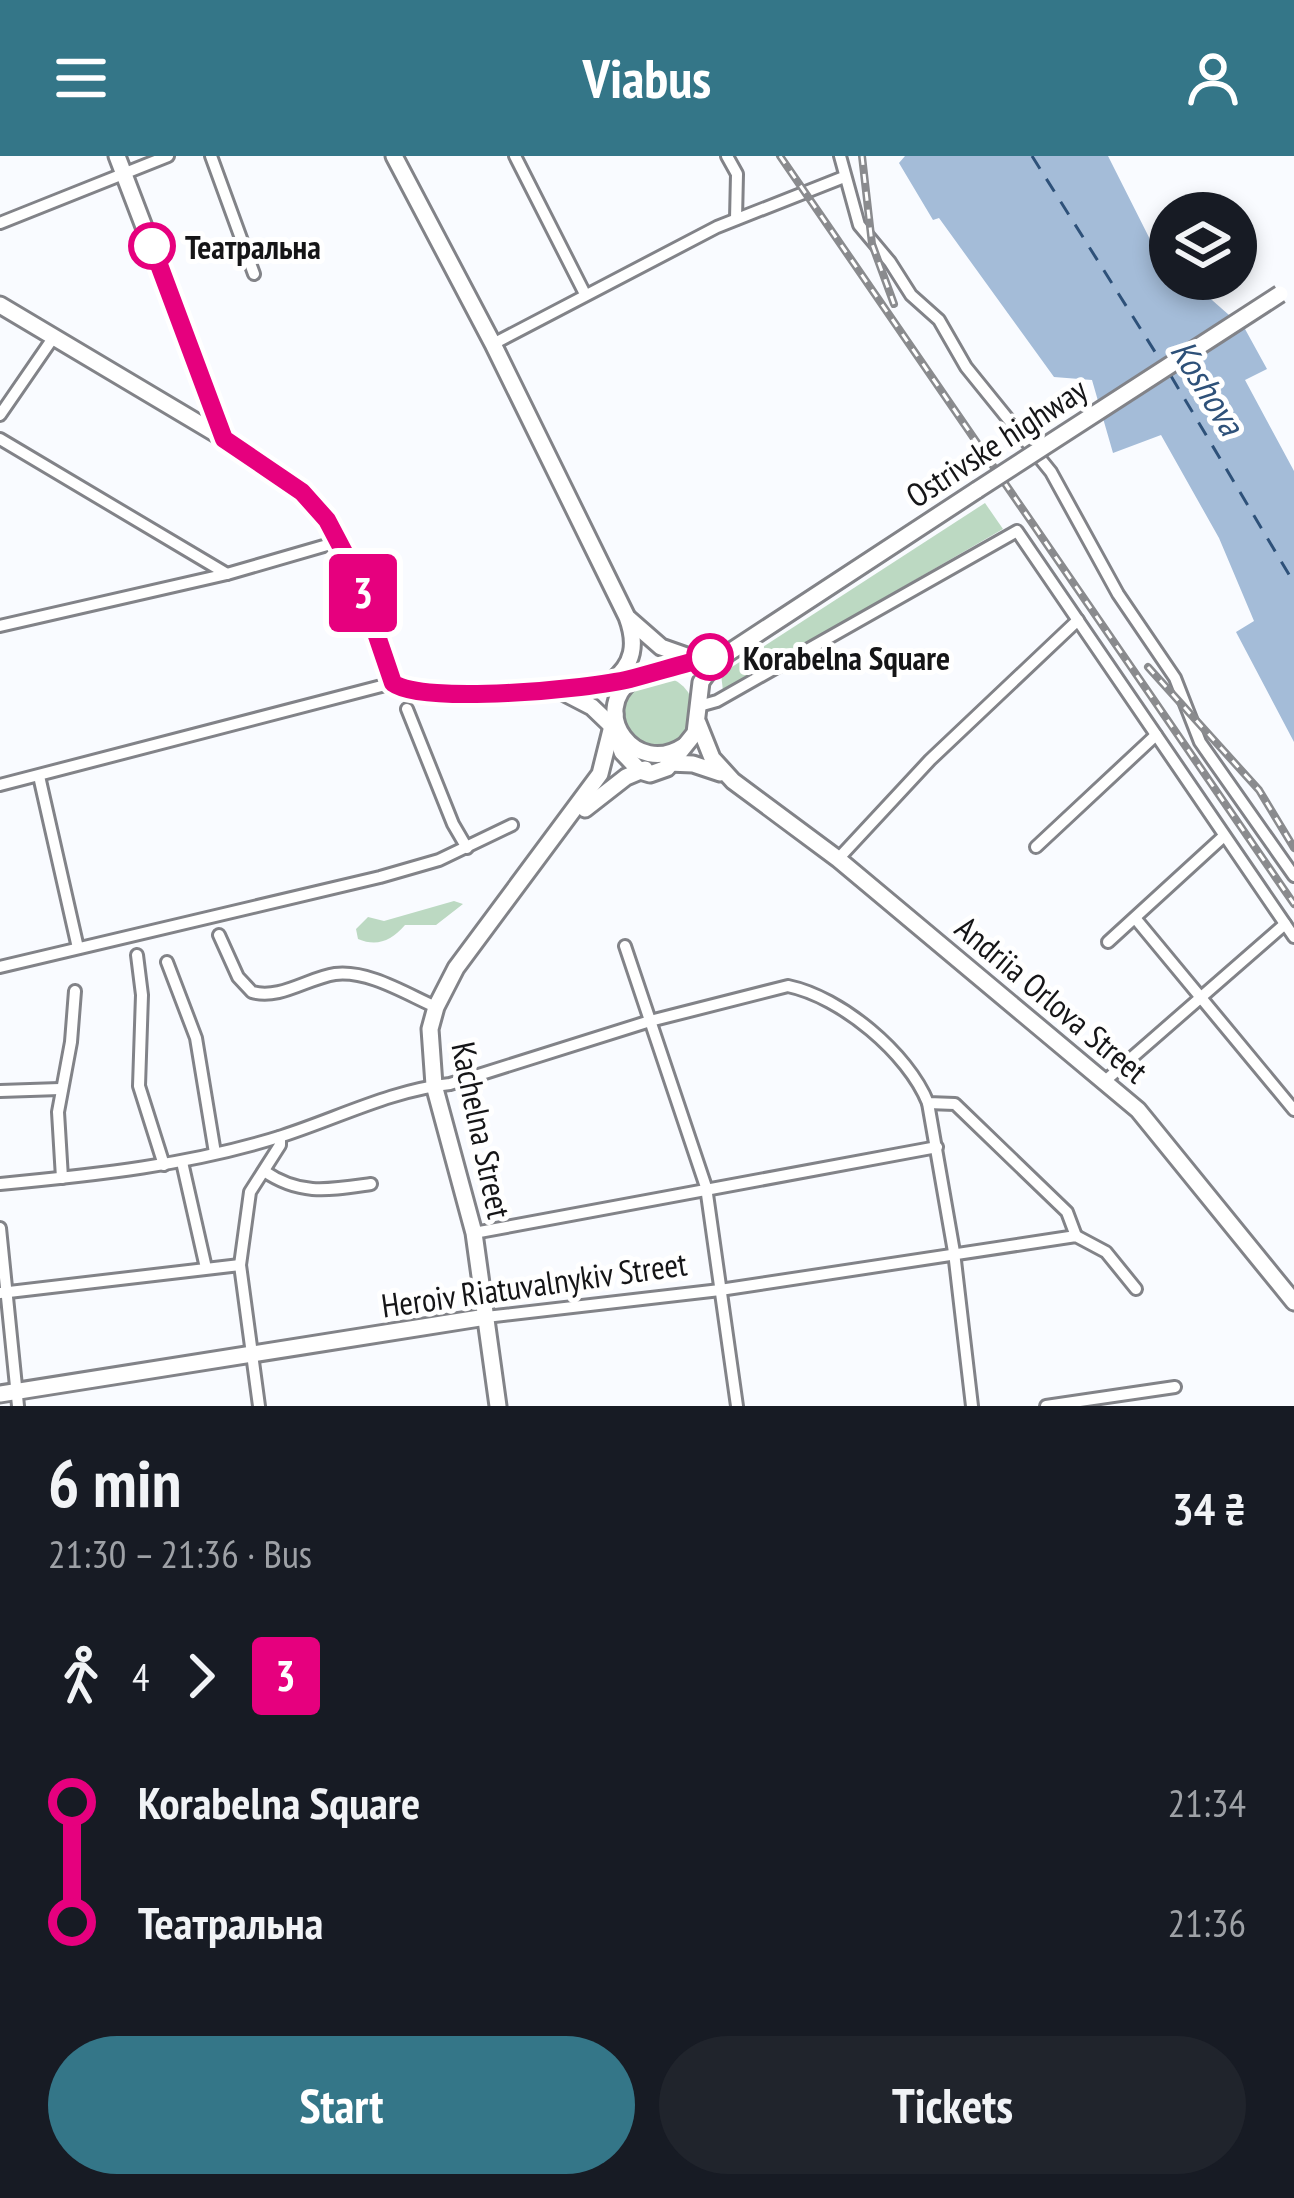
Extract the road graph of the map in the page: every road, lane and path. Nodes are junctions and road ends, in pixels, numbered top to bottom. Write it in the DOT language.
graph roads {
  1 [pos="117,156"];
  2 [pos="168,156"];
  3 [pos="211,156"];
  4 [pos="394,156"];
  5 [pos="515,156"];
  6 [pos="727,156"];
  7 [pos="839,156"];
  8 [pos="124,174"];
  9 [pos="844,177"];
  10 [pos="736,218"];
  11 [pos="0,224"];
  12 [pos="254,274"];
  13 [pos="1287,289"];
  14 [pos="585,294"];
  15 [pos="0,305"];
  16 [pos="52,338"];
  17 [pos="493,344"];
  18 [pos="0,415"];
  19 [pos="0,439"];
  20 [pos="224,439"];
  21 [pos="340,541"];
  22 [pos="227,574"];
  23 [pos="627,617"];
  24 [pos="1078,620"];
  25 [pos="0,626"];
  26 [pos="634,640"];
  27 [pos="662,647"];
  28 [pos="730,649"];
  29 [pos="698,660"];
  30 [pos="673,673"];
  31 [pos="633,679"];
  32 [pos="611,682"];
  33 [pos="393,683"];
  34 [pos="554,690"];
  35 [pos="407,709"];
  36 [pos="698,715"];
  37 [pos="612,727"];
  38 [pos="1156,735"];
  39 [pos="662,759"];
  40 [pos="39,776"];
  41 [pos="733,781"];
  42 [pos="0,785"];
  43 [pos="512,825"];
  44 [pos="559,833"];
  45 [pos="1224,836"];
  46 [pos="1036,847"];
  47 [pos="467,848"];
  48 [pos="838,859"];
  49 [pos="1294,876"];
  50 [pos="1135,918"];
  51 [pos="1285,924"];
  52 [pos="219,934"];
  53 [pos="1294,937"];
  54 [pos="1108,942"];
  55 [pos="625,946"];
  56 [pos="78,948"];
  57 [pos="137,955"];
  58 [pos="167,962"];
  59 [pos="0,967"];
  60 [pos="75,991"];
  61 [pos="1202,996"];
  62 [pos="436,1007"];
  63 [pos="650,1021"];
  64 [pos="1105,1081"];
  65 [pos="434,1085"];
  66 [pos="60,1089"];
  67 [pos="0,1091"];
  68 [pos="928,1103"];
  69 [pos="1294,1110"];
  70 [pos="280,1137"];
  71 [pos="937,1147"];
  72 [pos="215,1153"];
  73 [pos="182,1162"];
  74 [pos="164,1165"];
  75 [pos="264,1171"];
  76 [pos="62,1178"];
  77 [pos="0,1184"];
  78 [pos="371,1184"];
  79 [pos="706,1187"];
  80 [pos="0,1228"];
  81 [pos="474,1233"];
  82 [pos="1076,1235"];
  83 [pos="954,1252"];
  84 [pos="240,1265"];
  85 [pos="206,1268"];
  86 [pos="1136,1289"];
  87 [pos="720,1290"];
  88 [pos="3,1293"];
  89 [pos="1294,1302"];
  90 [pos="486,1317"];
  91 [pos="254,1355"];
  92 [pos="1175,1387"];
  93 [pos="12,1397"];
  94 [pos="259,1406"];
  95 [pos="498,1406"];
  96 [pos="737,1406"];
  97 [pos="972,1406"];
  98 [pos="1046,1406"];
  1 -- 8 [label="street"];
  2 -- 8 [label="street"];
  3 -- 12 [label="street"];
  4 -- 17 [label="street"];
  5 -- 14 [label="street"];
  6 -- 10 [label="street"];
  7 -- 9 [label="street"];
  8 -- 11 [label="street"];
  8 -- 20 [label="street"];
  9 -- 10 [label="street"];
  9 -- 49 [label="street"];
  10 -- 14 [label="street"];
  13 -- 28 [label="street, Ostrivske highway, bridge"];
  14 -- 17 [label="street"];
  15 -- 16 [label="street"];
  16 -- 18 [label="street"];
  16 -- 20 [label="street"];
  17 -- 23 [label="street"];
  19 -- 22 [label="street"];
  20 -- 21 [label="street"];
  21 -- 22 [label="street"];
  21 -- 33 [label="street"];
  22 -- 25 [label="street"];
  23 -- 26 [label="street"];
  23 -- 27 [label="street"];
  24 -- 36 [label="street"];
  24 -- 38 [label="street"];
  24 -- 48 [label="street"];
  26 -- 31 [label="street"];
  26 -- 32 [label="street"];
  27 -- 29 [label="street"];
  27 -- 30 [label="street"];
  28 -- 29 [label="street, Ostrivske highway"];
  28 -- 36 [label="street, Ostrivske highway"];
  29 -- 30 [label="street, Ostrivske highway"];
  30 -- 31 [label="street"];
  30 -- 36 [label="street"];
  31 -- 32 [label="street"];
  31 -- 37 [label="street"];
  32 -- 34 [label="street"];
  33 -- 34 [label="street"];
  33 -- 40 [label="street"];
  34 -- 37 [label="street"];
  35 -- 47 [label="street"];
  36 -- 39 [label="street"];
  36 -- 41 [label="street, Andriia Orlova Street"];
  37 -- 39 [label="street"];
  37 -- 44 [label="street, Kachelna Street"];
  38 -- 45 [label="street"];
  38 -- 46 [label="street"];
  39 -- 41 [label="street, Andriia Orlova Street"];
  39 -- 44 [label="street, Kachelna Street"];
  40 -- 42 [label="street"];
  40 -- 56 [label="street"];
  41 -- 48 [label="street, Andriia Orlova Street"];
  43 -- 47 [label="street"];
  44 -- 62 [label="street, Kachelna Street"];
  45 -- 50 [label="street"];
  45 -- 51 [label="street"];
  47 -- 56 [label="street"];
  48 -- 64 [label="street, Andriia Orlova Street"];
  50 -- 54 [label="street"];
  50 -- 61 [label="street"];
  51 -- 53 [label="street"];
  51 -- 61 [label="street"];
  52 -- 62 [label="street"];
  55 -- 63 [label="street"];
  56 -- 59 [label="street"];
  57 -- 74 [label="street"];
  58 -- 72 [label="street"];
  60 -- 66 [label="street"];
  61 -- 64 [label="street"];
  61 -- 69 [label="street"];
  62 -- 65 [label="street, Kachelna Street"];
  63 -- 65 [label="street"];
  63 -- 68 [label="street"];
  63 -- 79 [label="street"];
  64 -- 89 [label="street, Andriia Orlova Street"];
  65 -- 70 [label="street"];
  65 -- 81 [label="street, Kachelna Street"];
  66 -- 67 [label="street"];
  66 -- 76 [label="street"];
  68 -- 71 [label="street"];
  68 -- 82 [label="street"];
  70 -- 72 [label="street"];
  70 -- 75 [label="street"];
  71 -- 79 [label="street"];
  71 -- 83 [label="street"];
  72 -- 73 [label="street"];
  73 -- 74 [label="street"];
  73 -- 85 [label="street"];
  74 -- 76 [label="street"];
  75 -- 78 [label="street"];
  75 -- 84 [label="street"];
  76 -- 77 [label="street"];
  79 -- 81 [label="street"];
  79 -- 87 [label="street"];
  80 -- 88 [label="street"];
  81 -- 90 [label="street, Kachelna Street"];
  82 -- 83 [label="street, Heroiv Riatuvalnykiv Street"];
  82 -- 86 [label="street"];
  83 -- 87 [label="street, Heroiv Riatuvalnykiv Street"];
  83 -- 97 [label="street"];
  84 -- 85 [label="street"];
  84 -- 91 [label="street"];
  85 -- 88 [label="street"];
  87 -- 90 [label="street, Heroiv Riatuvalnykiv Street"];
  87 -- 96 [label="street"];
  88 -- 93 [label="street"];
  90 -- 91 [label="street, Heroiv Riatuvalnykiv Street"];
  90 -- 95 [label="street, Kachelna Street"];
  91 -- 93 [label="street, Heroiv Riatuvalnykiv Street"];
  91 -- 94 [label="street"];
  92 -- 98 [label="street"];
}
